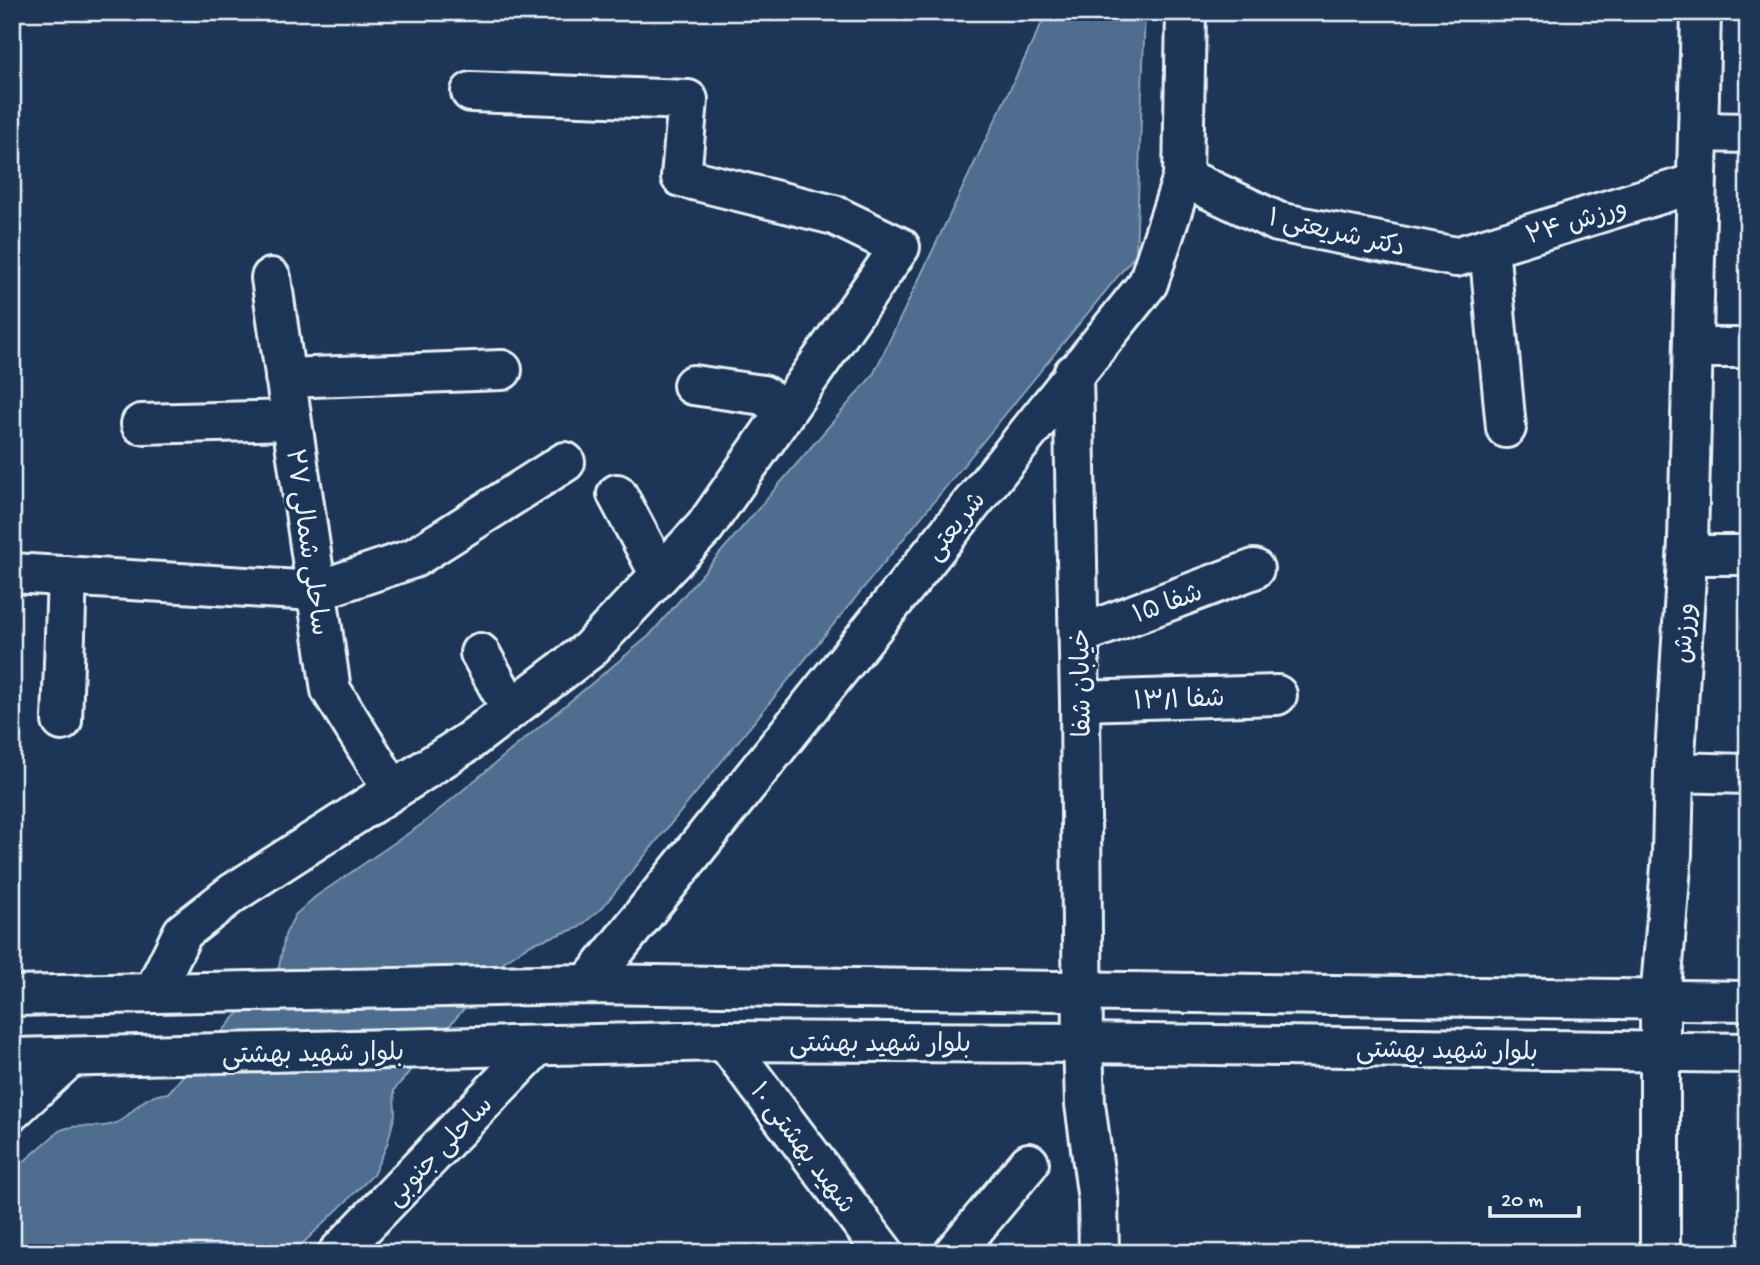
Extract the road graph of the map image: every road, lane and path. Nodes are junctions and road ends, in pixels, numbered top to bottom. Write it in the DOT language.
graph roads {
  1 [pos="1186,12"];
  2 [pos="1701,12"];
  3 [pos="471,92"];
  4 [pos="1698,132"];
  5 [pos="1748,133"];
  6 [pos="1183,177"];
  7 [pos="1696,183"];
  8 [pos="1473,252"];
  9 [pos="271,278"];
  10 [pos="1693,348"];
  11 [pos="1748,348"];
  12 [pos="502,370"];
  13 [pos="1073,374"];
  14 [pos="285,378"];
  15 [pos="692,385"];
  16 [pos="785,411"];
  17 [pos="291,420"];
  18 [pos="141,424"];
  19 [pos="1506,428"];
  20 [pos="565,462"];
  21 [pos="617,494"];
  22 [pos="1688,555"];
  23 [pos="1748,555"];
  24 [pos="1255,569"];
  25 [pos="12,573"];
  26 [pos="660,575"];
  27 [pos="67,576"];
  28 [pos="316,591"];
  29 [pos="1079,635"];
  30 [pos="480,653"];
  31 [pos="1277,695"];
  32 [pos="1080,701"];
  33 [pos="511,709"];
  34 [pos="62,721"];
  35 [pos="1674,772"];
  36 [pos="1748,774"];
  37 [pos="393,790"];
  38 [pos="588,984"];
  39 [pos="1082,992"];
  40 [pos="153,993"];
  41 [pos="12,996"];
  42 [pos="1660,1001"];
  43 [pos="1748,1001"];
  44 [pos="725,1041"];
  45 [pos="1083,1043"];
  46 [pos="537,1046"];
  47 [pos="1661,1053"];
  48 [pos="1748,1053"];
  49 [pos="12,1058"];
  50 [pos="69,1058"];
  51 [pos="12,1111"];
  52 [pos="1029,1163"];
  53 [pos="338,1253"];
  54 [pos="884,1253"];
  55 [pos="954,1253"];
  56 [pos="1099,1253"];
  57 [pos="1660,1253"];
  1 -- 6 [label="street, شریعتی"];
  2 -- 4 [label="street, ورزش"];
  3 -- 16 [label="street"];
  4 -- 5 [label="street"];
  4 -- 7 [label="street, ورزش"];
  6 -- 8 [label="street, دکتر شریعتی ۱"];
  6 -- 13 [label="street, شریعتی"];
  7 -- 8 [label="street, ورزش ۲۴"];
  7 -- 10 [label="street, ورزش"];
  8 -- 19 [label="street"];
  9 -- 14 [label="street, ساحلی شمالی ۲۷"];
  10 -- 11 [label="street"];
  10 -- 22 [label="street, ورزش"];
  12 -- 14 [label="street"];
  13 -- 29 [label="street, خیابان شفا"];
  13 -- 38 [label="street, شریعتی"];
  14 -- 17 [label="street, ساحلی شمالی ۲۷"];
  15 -- 16 [label="street"];
  16 -- 26 [label="street"];
  17 -- 18 [label="street"];
  17 -- 28 [label="street, ساحلی شمالی ۲۷"];
  20 -- 28 [label="street"];
  21 -- 26 [label="street"];
  22 -- 23 [label="street"];
  22 -- 35 [label="street, ورزش"];
  24 -- 29 [label="street, شفا ۱۵"];
  25 -- 27 [label="street"];
  26 -- 33 [label="street"];
  27 -- 28 [label="street"];
  27 -- 34 [label="street"];
  28 -- 37 [label="street, ساحلی شمالی ۲۷"];
  29 -- 32 [label="street, خیابان شفا"];
  30 -- 33 [label="street"];
  31 -- 32 [label="street, شفا ۱۳/۱"];
  32 -- 39 [label="street, خیابان شفا"];
  33 -- 37 [label="street"];
  35 -- 36 [label="street"];
  35 -- 42 [label="street, ورزش"];
  37 -- 40 [label="street"];
  38 -- 39 [label="street, بلوار شهید بهشتی"];
  38 -- 40 [label="street, بلوار شهید بهشتی"];
  39 -- 42 [label="street, بلوار شهید بهشتی"];
  39 -- 45 [label="street, خیابان شفا"];
  40 -- 41 [label="street, بلوار شهید بهشتی"];
  42 -- 43 [label="street, بلوار شهید بهشتی"];
  42 -- 47 [label="street, ورزش"];
  44 -- 45 [label="street, بلوار شهید بهشتی"];
  44 -- 46 [label="street, بلوار شهید بهشتی"];
  44 -- 54 [label="street, شهید بهشتی ۱۰"];
  45 -- 47 [label="street, بلوار شهید بهشتی"];
  45 -- 56 [label="street"];
  46 -- 50 [label="street, بلوار شهید بهشتی"];
  46 -- 53 [label="street, ساحلی جنوبی"];
  47 -- 48 [label="street, بلوار شهید بهشتی"];
  47 -- 57 [label="street, ورزش"];
  49 -- 50 [label="street, بلوار شهید بهشتی"];
  50 -- 51 [label="street"];
  52 -- 55 [label="street"];
}
